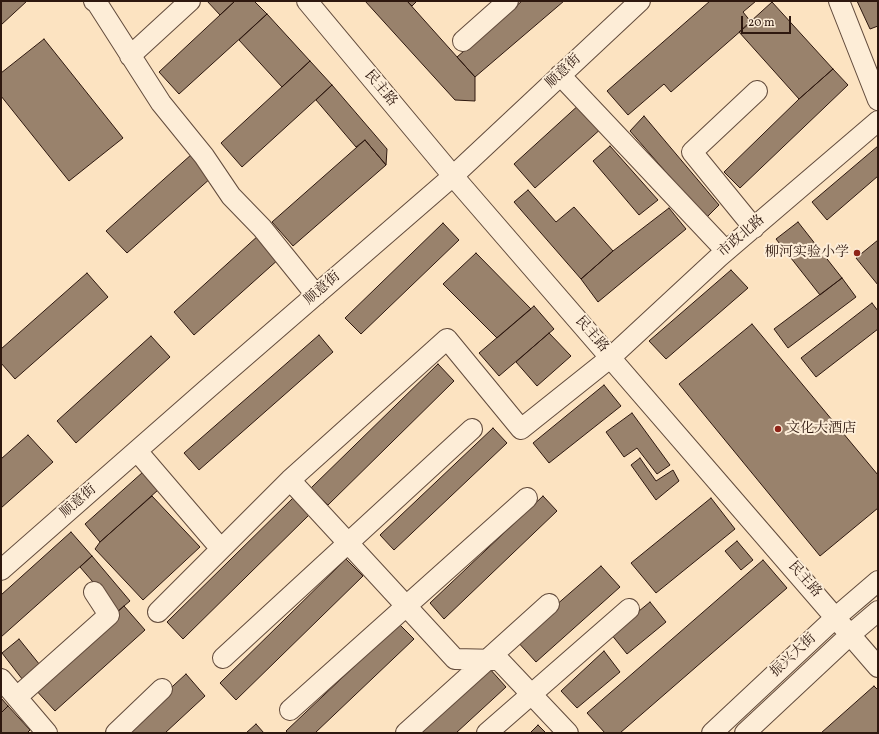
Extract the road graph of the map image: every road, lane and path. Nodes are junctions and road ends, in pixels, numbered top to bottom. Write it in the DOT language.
graph roads {
  1 [pos="94,1"];
  2 [pos="190,1"];
  3 [pos="307,1"];
  4 [pos="508,1"];
  5 [pos="640,1"];
  6 [pos="839,1"];
  7 [pos="463,41"];
  8 [pos="130,56"];
  9 [pos="560,75"];
  10 [pos="757,91"];
  11 [pos="878,100"];
  12 [pos="878,121"];
  13 [pos="453,176"];
  14 [pos="754,228"];
  15 [pos="726,251"];
  16 [pos="316,295"];
  17 [pos="610,358"];
  18 [pos="472,429"];
  19 [pos="137,451"];
  20 [pos="290,480"];
  21 [pos="527,498"];
  22 [pos="348,543"];
  23 [pos="220,549"];
  24 [pos="1,570"];
  25 [pos="878,580"];
  26 [pos="94,592"];
  27 [pos="549,604"];
  28 [pos="406,606"];
  29 [pos="629,609"];
  30 [pos="878,611"];
  31 [pos="158,612"];
  32 [pos="836,617"];
  33 [pos="851,634"];
  34 [pos="223,658"];
  35 [pos="486,660"];
  36 [pos="878,667"];
  37 [pos="1,679"];
  38 [pos="162,689"];
  39 [pos="531,694"];
  40 [pos="17,697"];
  41 [pos="290,710"];
  42 [pos="48,733"];
  43 [pos="116,733"];
  44 [pos="406,733"];
  45 [pos="487,733"];
  46 [pos="568,733"];
  47 [pos="712,733"];
  48 [pos="745,733"];
  1 -- 8 [label="street"];
  2 -- 8 [label="street"];
  3 -- 13 [label="street, 民主路"];
  4 -- 7 [label="street"];
  5 -- 9 [label="street, 顺意街"];
  6 -- 11 [label="street"];
  8 -- 16 [label="street"];
  9 -- 13 [label="street, 顺意街"];
  9 -- 15 [label="street"];
  10 -- 14 [label="street"];
  12 -- 14 [label="street, 市政北路"];
  13 -- 16 [label="street, 顺意街"];
  13 -- 17 [label="street, 民主路"];
  14 -- 15 [label="street, 市政北路"];
  15 -- 17 [label="street, 市政北路"];
  16 -- 19 [label="street, 顺意街"];
  17 -- 20 [label="street, 市政北路"];
  17 -- 32 [label="street, 民主路"];
  18 -- 22 [label="street"];
  19 -- 23 [label="street"];
  19 -- 24 [label="street, 顺意街"];
  20 -- 22 [label="street"];
  20 -- 23 [label="street"];
  21 -- 28 [label="street"];
  22 -- 28 [label="street"];
  22 -- 34 [label="street"];
  23 -- 31 [label="street"];
  25 -- 32 [label="street, 振兴大街"];
  26 -- 40 [label="street"];
  27 -- 35 [label="street"];
  28 -- 35 [label="street"];
  28 -- 41 [label="street"];
  29 -- 39 [label="street"];
  30 -- 33 [label="street, 振兴大街"];
  32 -- 33 [label="street, 民主路"];
  32 -- 47 [label="street, 振兴大街"];
  33 -- 36 [label="street, 民主路"];
  33 -- 48 [label="street, 振兴大街"];
  35 -- 39 [label="street"];
  35 -- 44 [label="street"];
  37 -- 40 [label="street"];
  38 -- 43 [label="street"];
  39 -- 45 [label="street"];
  39 -- 46 [label="street"];
  40 -- 42 [label="street"];
}
